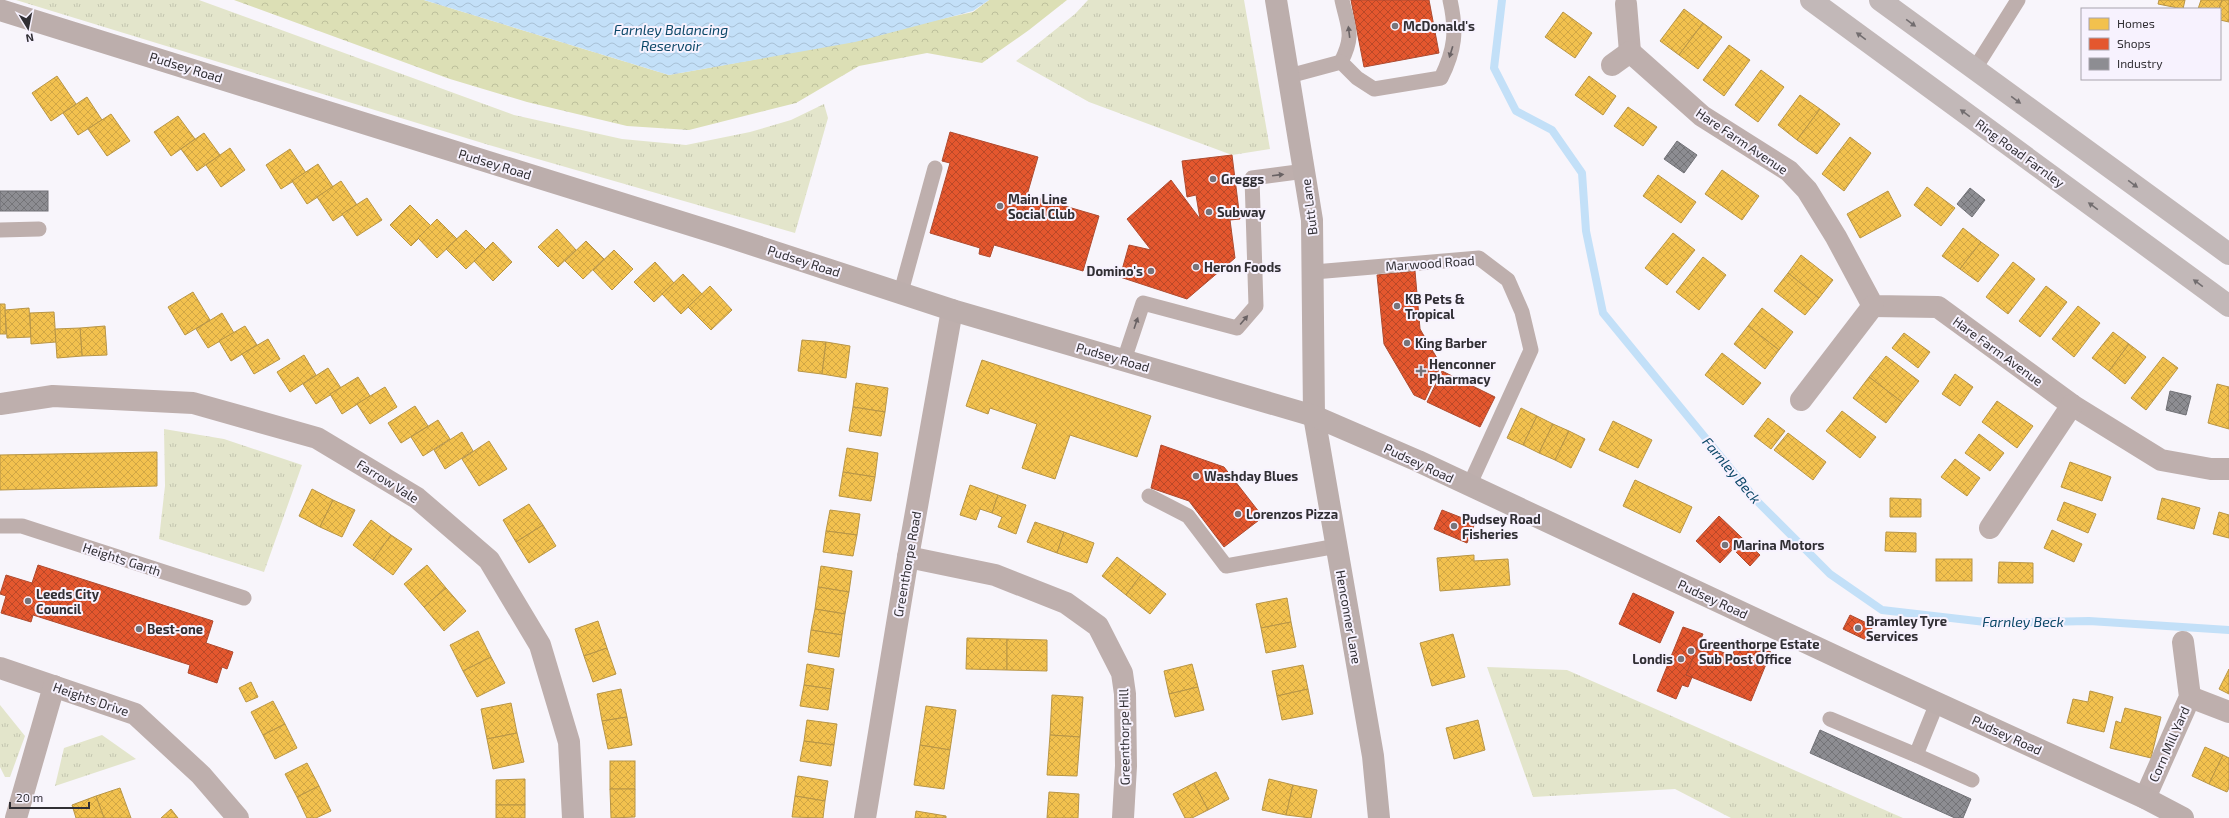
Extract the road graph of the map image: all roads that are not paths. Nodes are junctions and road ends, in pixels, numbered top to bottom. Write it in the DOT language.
graph roads {
  1 [pos="1276,0"];
  2 [pos="1342,0"];
  3 [pos="1450,0"];
  4 [pos="1812,0"];
  5 [pos="1880,0"];
  6 [pos="2018,0"];
  7 [pos="1626,4"];
  8 [pos="0,10"];
  9 [pos="1630,52"];
  10 [pos="1341,62"];
  11 [pos="1612,65"];
  12 [pos="1974,70"];
  13 [pos="1289,76"];
  14 [pos="935,168"];
  15 [pos="1305,171"];
  16 [pos="39,229"];
  17 [pos="0,230"];
  18 [pos="2229,254"];
  19 [pos="1314,272"];
  20 [pos="901,292"];
  21 [pos="1873,306"];
  22 [pos="2229,306"];
  23 [pos="952,310"];
  24 [pos="1124,360"];
  25 [pos="1801,400"];
  26 [pos="0,404"];
  27 [pos="2072,405"];
  28 [pos="1314,416"];
  29 [pos="2229,469"];
  30 [pos="1469,486"];
  31 [pos="1149,496"];
  32 [pos="0,526"];
  33 [pos="1990,528"];
  34 [pos="1337,546"];
  35 [pos="908,557"];
  36 [pos="244,598"];
  37 [pos="2183,642"];
  38 [pos="0,668"];
  39 [pos="54,686"];
  40 [pos="2190,697"];
  41 [pos="1937,703"];
  42 [pos="2229,712"];
  43 [pos="1830,719"];
  44 [pos="1916,755"];
  45 [pos="1972,780"];
  46 [pos="2145,798"];
  47 [pos="16,818"];
  48 [pos="238,818"];
  49 [pos="573,818"];
  50 [pos="865,818"];
  51 [pos="1123,818"];
  52 [pos="1379,818"];
  53 [pos="2182,818"];
  1 -- 13 [label="main road, Butt Lane"];
  10 -- 2 [label="lane, one-way"];
  3 -- 10 [label="lane, one-way"];
  22 -- 4 [label="highway, Ring Road Farnley, one-way"];
  5 -- 12 [label="highway, one-way"];
  6 -- 12 [label="lane"];
  7 -- 9 [label="street"];
  8 -- 20 [label="main road, Pudsey Road"];
  9 -- 11 [label="street"];
  9 -- 21 [label="street, Hare Farm Avenue"];
  10 -- 13 [label="lane"];
  12 -- 18 [label="highway, one-way"];
  13 -- 15 [label="main road, Butt Lane"];
  14 -- 20 [label="lane"];
  15 -- 19 [label="main road, Butt Lane"];
  24 -- 15 [label="lane, one-way"];
  16 -- 17 [label="lane"];
  19 -- 28 [label="main road, Butt Lane"];
  19 -- 30 [label="lane, Marwood Road"];
  20 -- 23 [label="main road, Pudsey Road"];
  21 -- 25 [label="street"];
  21 -- 27 [label="street, Hare Farm Avenue"];
  23 -- 24 [label="main road, Pudsey Road"];
  23 -- 35 [label="street, Greenthorpe Road"];
  24 -- 28 [label="main road, Pudsey Road"];
  26 -- 49 [label="street, Farrow Vale"];
  27 -- 29 [label="street, Hare Farm Avenue"];
  27 -- 33 [label="street"];
  28 -- 30 [label="main road, Pudsey Road"];
  28 -- 34 [label="main road, Henconner Lane"];
  30 -- 41 [label="main road, Pudsey Road"];
  31 -- 34 [label="lane"];
  32 -- 36 [label="lane, Heights Garth"];
  34 -- 52 [label="main road, Henconner Lane"];
  35 -- 50 [label="street, Greenthorpe Road"];
  35 -- 51 [label="street, Greenthorpe Hill"];
  37 -- 40 [label="street, Corn Mill Yard"];
  38 -- 39 [label="street, Heights Drive"];
  39 -- 47 [label="street"];
  39 -- 48 [label="street, Heights Drive"];
  40 -- 42 [label="street"];
  40 -- 46 [label="street, Corn Mill Yard"];
  41 -- 44 [label="lane"];
  41 -- 46 [label="main road, Pudsey Road"];
  43 -- 44 [label="lane"];
  44 -- 45 [label="lane"];
  46 -- 53 [label="main road, Pudsey Road"];
}
